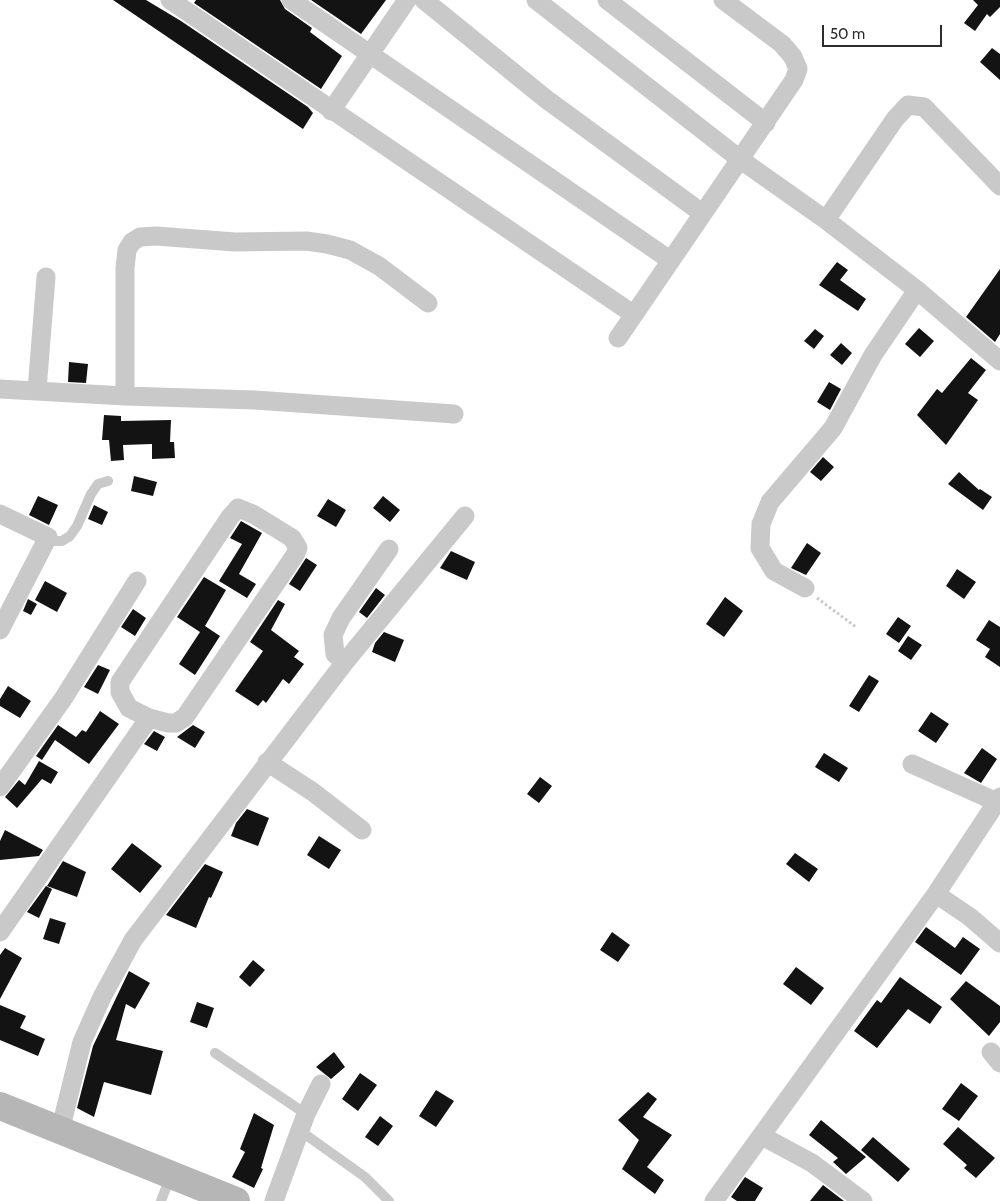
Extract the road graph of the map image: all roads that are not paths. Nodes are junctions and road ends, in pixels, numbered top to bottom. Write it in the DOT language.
graph roads {
  1 [pos="170,0"];
  2 [pos="291,0"];
  3 [pos="407,0"];
  4 [pos="424,0"];
  5 [pos="536,0"];
  6 [pos="607,0"];
  7 [pos="723,0"];
  8 [pos="371,55"];
  9 [pos="331,111"];
  10 [pos="766,123"];
  11 [pos="741,160"];
  12 [pos="1000,186"];
  13 [pos="702,213"];
  14 [pos="826,220"];
  15 [pos="670,260"];
  16 [pos="46,277"];
  17 [pos="918,290"];
  18 [pos="428,302"];
  19 [pos="633,314"];
  20 [pos="618,338"];
  21 [pos="1000,361"];
  22 [pos="0,389"];
  23 [pos="37,390"];
  24 [pos="125,396"];
  25 [pos="454,414"];
  26 [pos="108,481"];
  27 [pos="0,514"];
  28 [pos="465,516"];
  29 [pos="48,537"];
  30 [pos="389,549"];
  31 [pos="137,581"];
  32 [pos="805,588"];
  33 [pos="0,630"];
  34 [pos="345,662"];
  35 [pos="149,718"];
  36 [pos="268,762"];
  37 [pos="912,764"];
  38 [pos="0,787"];
  39 [pos="998,800"];
  40 [pos="362,830"];
  41 [pos="936,894"];
  42 [pos="0,932"];
  43 [pos="1000,943"];
  44 [pos="215,1053"];
  45 [pos="321,1084"];
  46 [pos="0,1106"];
  47 [pos="302,1122"];
  48 [pos="60,1131"];
  49 [pos="762,1136"];
  50 [pos="170,1176"];
  51 [pos="161,1201"];
  52 [pos="236,1201"];
  53 [pos="274,1201"];
  54 [pos="389,1201"];
  55 [pos="714,1201"];
  56 [pos="863,1201"];
  1 -- 9 [label="street"];
  2 -- 8 [label="street"];
  3 -- 8 [label="street"];
  4 -- 13 [label="street"];
  5 -- 11 [label="street"];
  6 -- 10 [label="street"];
  7 -- 10 [label="street"];
  8 -- 9 [label="street"];
  8 -- 15 [label="street"];
  9 -- 19 [label="street"];
  10 -- 11 [label="street"];
  11 -- 13 [label="street"];
  11 -- 14 [label="street"];
  12 -- 14 [label="street"];
  13 -- 15 [label="street"];
  14 -- 17 [label="street"];
  15 -- 19 [label="street"];
  16 -- 23 [label="street"];
  17 -- 21 [label="street"];
  17 -- 32 [label="street"];
  18 -- 24 [label="street"];
  19 -- 20 [label="street"];
  22 -- 23 [label="street"];
  23 -- 24 [label="street"];
  24 -- 25 [label="street"];
  26 -- 29 [label="lane"];
  27 -- 29 [label="street"];
  28 -- 34 [label="street"];
  29 -- 33 [label="street"];
  30 -- 34 [label="street"];
  31 -- 38 [label="street"];
  34 -- 36 [label="street"];
  35 -- 35 [label="street"];
  35 -- 42 [label="street"];
  36 -- 40 [label="street"];
  36 -- 48 [label="street"];
  37 -- 39 [label="street"];
  39 -- 41 [label="street"];
  41 -- 43 [label="street"];
  41 -- 49 [label="street"];
  44 -- 47 [label="lane"];
  45 -- 47 [label="street"];
  46 -- 48 [label="main road"];
  47 -- 53 [label="street"];
  47 -- 54 [label="lane"];
  48 -- 50 [label="main road"];
  49 -- 55 [label="street"];
  49 -- 56 [label="street"];
  50 -- 51 [label="lane"];
  50 -- 52 [label="main road"];
}
